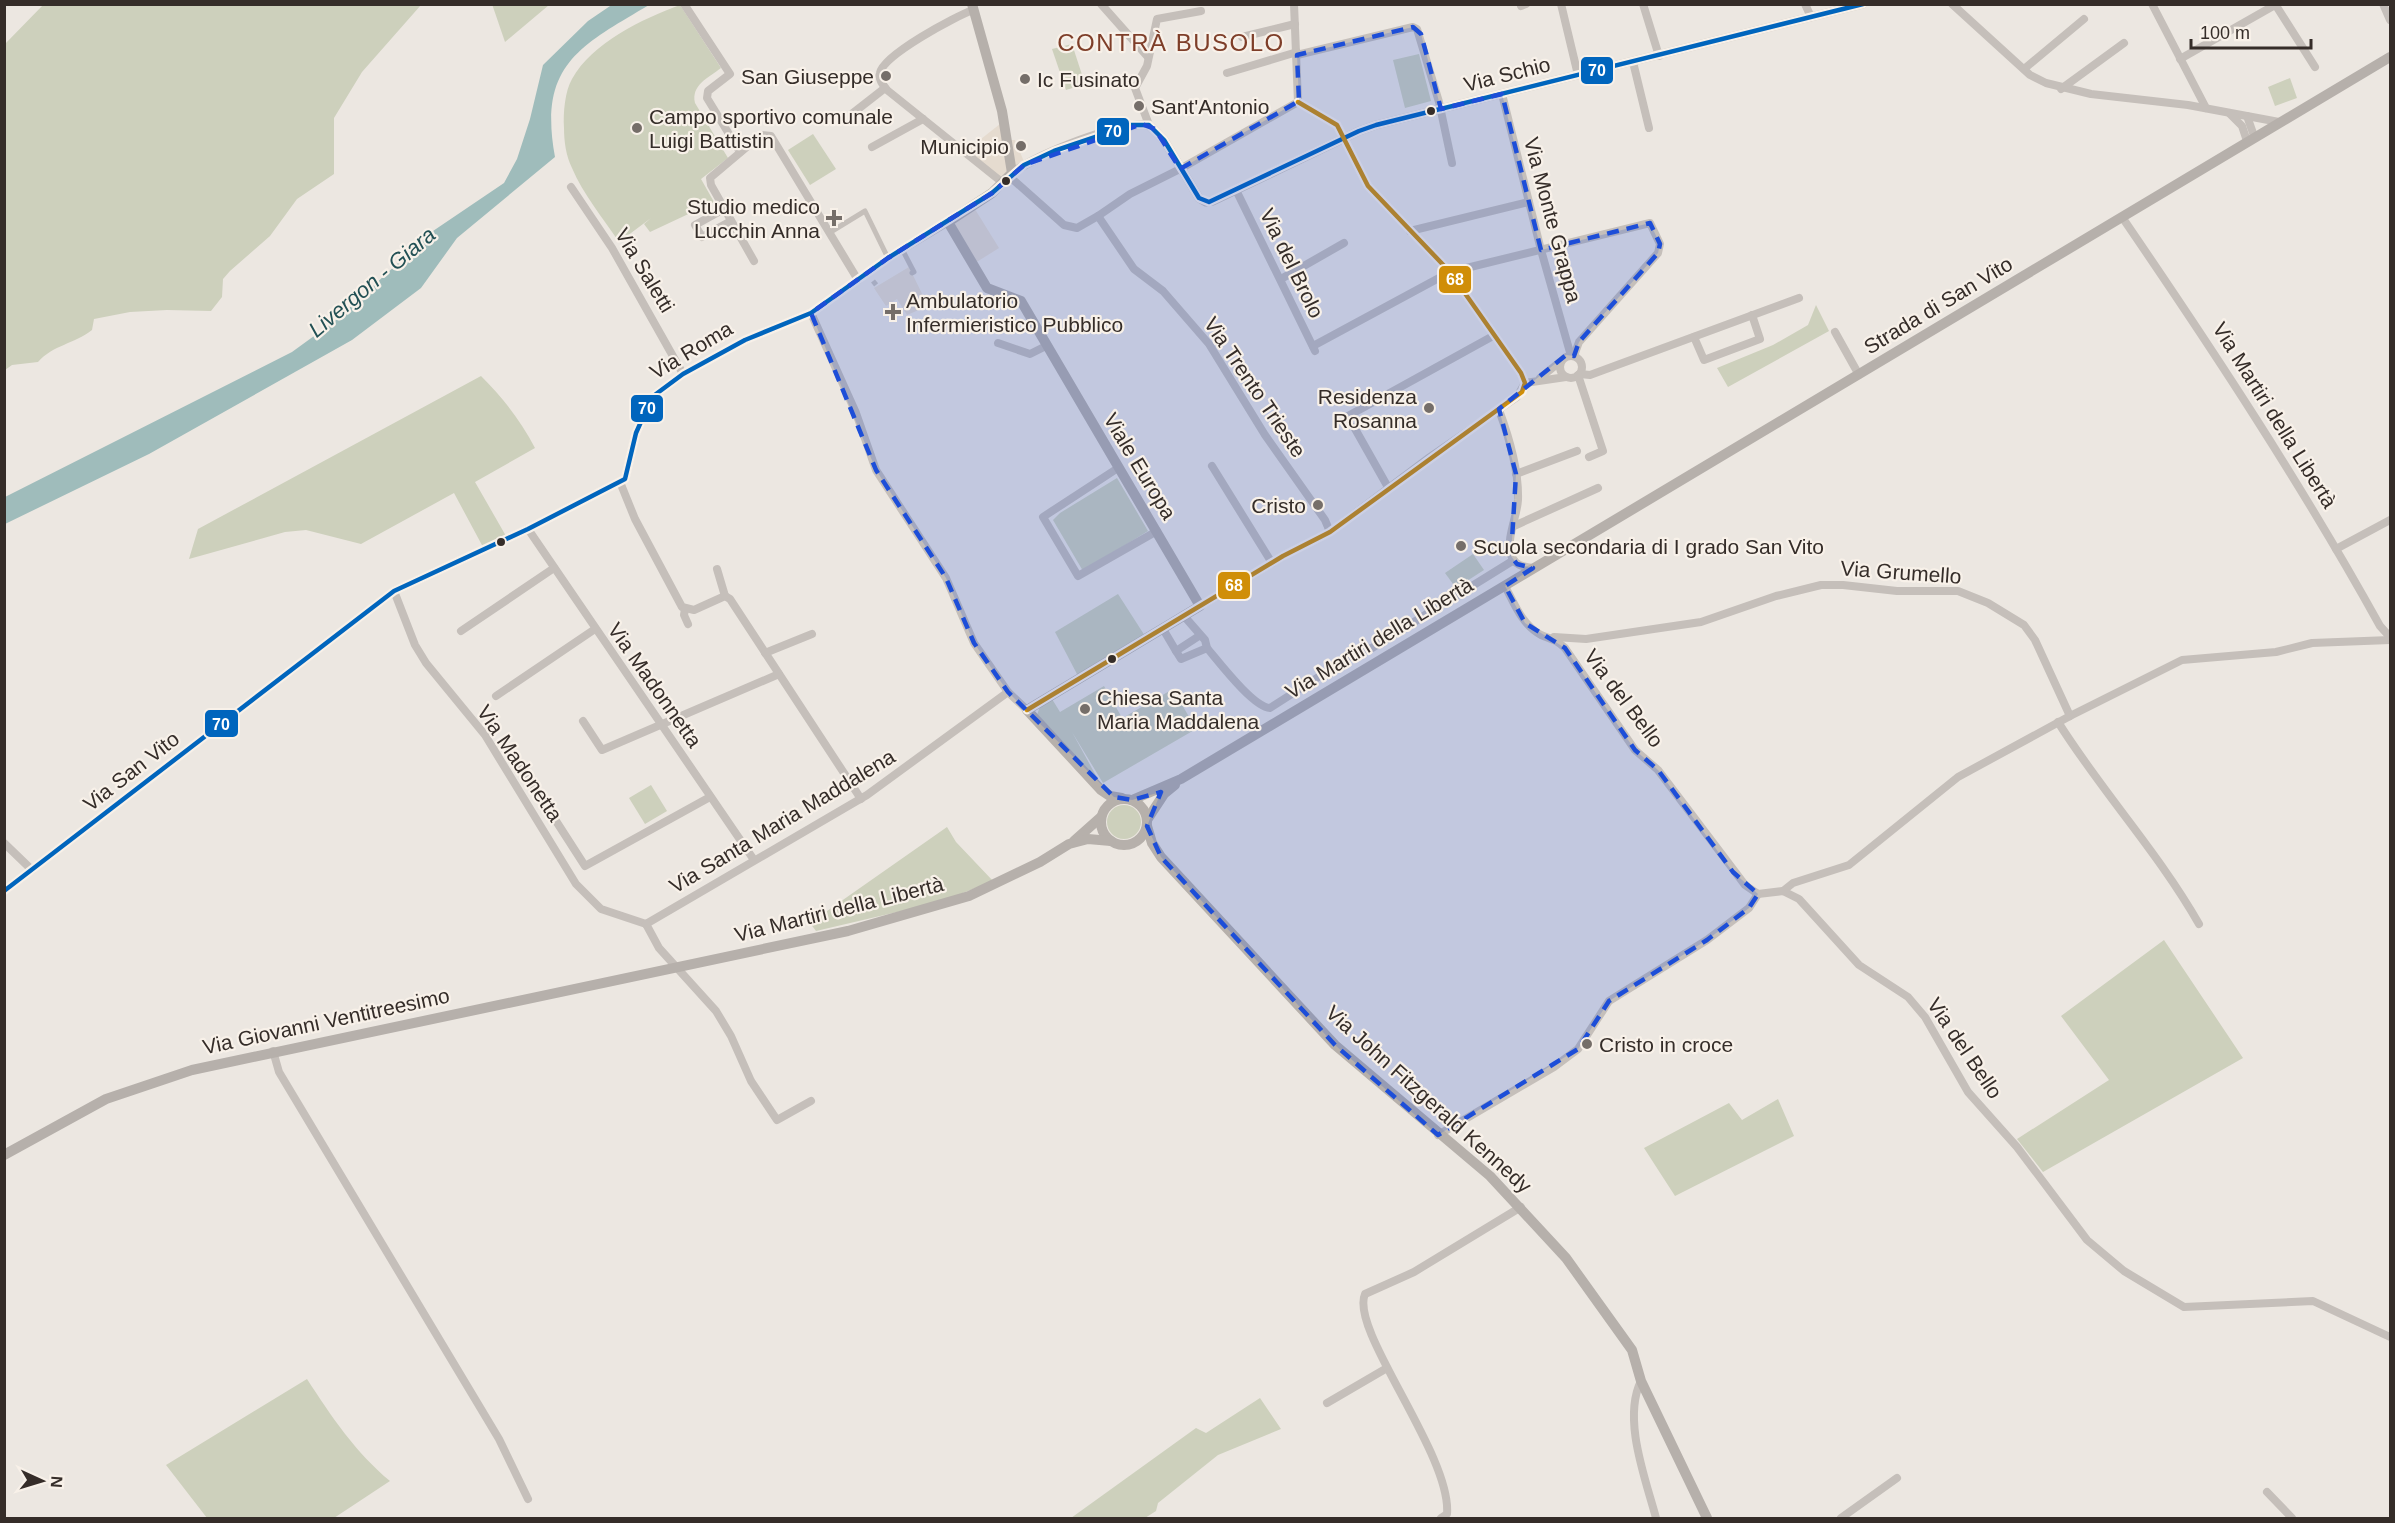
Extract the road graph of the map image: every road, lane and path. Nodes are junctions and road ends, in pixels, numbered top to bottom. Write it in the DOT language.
graph roads {
  1 [pos="684,4"];
  2 [pos="1101,4"];
  3 [pos="1294,4"];
  4 [pos="1561,4"];
  5 [pos="1643,4"];
  6 [pos="1805,4"];
  7 [pos="1863,4"];
  8 [pos="1952,4"];
  9 [pos="2152,4"];
  10 [pos="2383,4"];
  11 [pos="2275,5"];
  12 [pos="972,7"];
  13 [pos="1201,11"];
  14 [pos="1811,17"];
  15 [pos="2084,20"];
  16 [pos="2391,20"];
  17 [pos="1295,24"];
  18 [pos="1242,37"];
  19 [pos="2124,43"];
  20 [pos="1297,54"];
  21 [pos="1659,56"];
  22 [pos="1148,57"];
  23 [pos="2391,57"];
  24 [pos="2180,59"];
  25 [pos="1633,62"];
  26 [pos="2315,67"];
  27 [pos="2024,69"];
  28 [pos="1227,73"];
  29 [pos="1578,75"];
  30 [pos="885,88"];
  31 [pos="2061,89"];
  32 [pos="1502,94"];
  33 [pos="1298,102"];
  34 [pos="2206,108"];
  35 [pos="1440,110"];
  36 [pos="853,113"];
  37 [pos="2229,113"];
  38 [pos="2247,116"];
  39 [pos="923,119"];
  40 [pos="2279,122"];
  41 [pos="1149,125"];
  42 [pos="1649,128"];
  43 [pos="1345,138"];
  44 [pos="2251,138"];
  45 [pos="872,147"];
  46 [pos="740,152"];
  47 [pos="1452,163"];
  48 [pos="1180,169"];
  49 [pos="1008,177"];
  50 [pos="571,187"];
  51 [pos="1236,190"];
  52 [pos="1529,202"];
  53 [pos="724,209"];
  54 [pos="1098,216"];
  55 [pos="2122,217"];
  56 [pos="730,220"];
  57 [pos="948,222"];
  58 [pos="1410,231"];
  59 [pos="829,233"];
  60 [pos="1344,243"];
  61 [pos="901,248"];
  62 [pos="1541,250"];
  63 [pos="888,258"];
  64 [pos="754,261"];
  65 [pos="1450,272"];
  66 [pos="912,273"];
  67 [pos="1281,279"];
  68 [pos="858,280"];
  69 [pos="1799,298"];
  70 [pos="811,313"];
  71 [pos="1752,315"];
  72 [pos="1835,332"];
  73 [pos="1492,336"];
  74 [pos="1694,337"];
  75 [pos="998,343"];
  76 [pos="1046,346"];
  77 [pos="1572,356"];
  78 [pos="1562,361"];
  79 [pos="1580,372"];
  80 [pos="683,374"];
  81 [pos="1859,375"];
  82 [pos="1566,377"];
  83 [pos="1539,379"];
  84 [pos="1525,382"];
  85 [pos="1499,410"];
  86 [pos="1348,416"];
  87 [pos="1354,427"];
  88 [pos="1576,451"];
  89 [pos="1589,457"];
  90 [pos="1212,466"];
  91 [pos="1118,468"];
  92 [pos="1516,474"];
  93 [pos="622,481"];
  94 [pos="1598,488"];
  95 [pos="1389,489"];
  96 [pos="2391,520"];
  97 [pos="1514,526"];
  98 [pos="528,529"];
  99 [pos="1157,531"];
  100 [pos="1330,532"];
  101 [pos="2336,549"];
  102 [pos="1514,560"];
  103 [pos="1272,563"];
  104 [pos="554,567"];
  105 [pos="1533,568"];
  106 [pos="717,569"];
  107 [pos="1505,586"];
  108 [pos="394,591"];
  109 [pos="725,596"];
  110 [pos="1200,606"];
  111 [pos="685,609"];
  112 [pos="1184,616"];
  113 [pos="688,624"];
  114 [pos="595,629"];
  115 [pos="1163,629"];
  116 [pos="461,631"];
  117 [pos="812,634"];
  118 [pos="1199,636"];
  119 [pos="1553,637"];
  120 [pos="2391,639"];
  121 [pos="1207,648"];
  122 [pos="1176,651"];
  123 [pos="765,652"];
  124 [pos="779,674"];
  125 [pos="1008,692"];
  126 [pos="495,696"];
  127 [pos="1027,710"];
  128 [pos="2070,716"];
  129 [pos="584,721"];
  130 [pos="2058,722"];
  131 [pos="661,724"];
  132 [pos="520,765"];
  133 [pos="1089,778"];
  134 [pos="1181,779"];
  135 [pos="710,796"];
  136 [pos="861,799"];
  137 [pos="1127,799"];
  138 [pos="1102,815"];
  139 [pos="1147,823"];
  140 [pos="1111,842"];
  141 [pos="4,843"];
  142 [pos="1133,843"];
  143 [pos="1069,844"];
  144 [pos="1161,857"];
  145 [pos="754,861"];
  146 [pos="32,870"];
  147 [pos="4,891"];
  148 [pos="1783,891"];
  149 [pos="1758,894"];
  150 [pos="646,924"];
  151 [pos="2199,924"];
  152 [pos="674,968"];
  153 [pos="273,1052"];
  154 [pos="811,1101"];
  155 [pos="1438,1135"];
  156 [pos="4,1155"];
  157 [pos="1521,1207"];
  158 [pos="2391,1336"];
  159 [pos="1387,1368"];
  160 [pos="1641,1381"];
  161 [pos="1327,1403"];
  162 [pos="1897,1479"];
  163 [pos="2267,1492"];
  164 [pos="528,1499"];
  165 [pos="1441,1518"];
  166 [pos="1656,1518"];
  167 [pos="1707,1518"];
  168 [pos="1841,1518"];
  169 [pos="2292,1518"];
  1 -- 46 [label="street"];
  2 -- 22 [label="street"];
  3 -- 17 [label="street"];
  4 -- 29 [label="street"];
  5 -- 21 [label="street"];
  6 -- 14 [label="street"];
  7 -- 14 [label="street, Via Schio"];
  8 -- 27 [label="street"];
  9 -- 24 [label="street"];
  10 -- 16 [label="street"];
  11 -- 24 [label="street"];
  11 -- 26 [label="street"];
  12 -- 30 [label="street"];
  12 -- 49 [label="main road"];
  13 -- 22 [label="street"];
  14 -- 21 [label="street, Via Schio"];
  15 -- 27 [label="street"];
  17 -- 18 [label="street"];
  17 -- 20 [label="street"];
  19 -- 31 [label="street"];
  20 -- 28 [label="street"];
  20 -- 33 [label="street"];
  20 -- 35 [label="street"];
  21 -- 25 [label="street, Via Schio"];
  22 -- 41 [label="street"];
  23 -- 40 [label="main road, Strada di San Vito"];
  24 -- 34 [label="street"];
  25 -- 29 [label="street, Via Schio"];
  25 -- 42 [label="street"];
  27 -- 31 [label="street"];
  29 -- 32 [label="street, Via Schio"];
  30 -- 36 [label="street"];
  30 -- 39 [label="street"];
  31 -- 34 [label="street"];
  32 -- 35 [label="street, Via Schio"];
  32 -- 52 [label="street, Via Monte Grappa"];
  33 -- 43 [label="street"];
  33 -- 48 [label="street"];
  34 -- 37 [label="street"];
  35 -- 43 [label="street, Via Schio"];
  35 -- 47 [label="street, Via Schio"];
  37 -- 38 [label="street"];
  37 -- 44 [label="street"];
  38 -- 40 [label="street"];
  38 -- 44 [label="street"];
  39 -- 45 [label="street"];
  39 -- 49 [label="street"];
  40 -- 44 [label="main road, Strada di San Vito"];
  41 -- 48 [label="street"];
  41 -- 49 [label="street"];
  43 -- 51 [label="street, Via Schio"];
  43 -- 58 [label="street"];
  44 -- 55 [label="main road, Strada di San Vito"];
  46 -- 53 [label="street"];
  46 -- 59 [label="street"];
  48 -- 51 [label="street, Via Schio"];
  48 -- 54 [label="street"];
  49 -- 54 [label="street"];
  49 -- 57 [label="main road, Via Roma"];
  50 -- 80 [label="street, Via Saletti"];
  51 -- 67 [label="street, Via del Brolo"];
  52 -- 58 [label="street"];
  52 -- 62 [label="street, Via Monte Grappa"];
  53 -- 56 [label="street"];
  53 -- 56 [label="street"];
  54 -- 100 [label="street, Via Trento Trieste"];
  55 -- 81 [label="main road, Strada di San Vito"];
  55 -- 101 [label="street, Via Martiri della Libertà"];
  56 -- 64 [label="street"];
  57 -- 61 [label="street, Via Roma"];
  57 -- 76 [label="main road, Viale Europa"];
  58 -- 65 [label="street"];
  59 -- 63 [label="street"];
  59 -- 68 [label="street"];
  60 -- 67 [label="street"];
  61 -- 63 [label="street, Via Roma"];
  61 -- 66 [label="street"];
  62 -- 65 [label="street"];
  62 -- 77 [label="street, Via Monte Grappa"];
  62 -- 77 [label="street"];
  63 -- 68 [label="street, Via Roma"];
  65 -- 67 [label="street, Via del Brolo"];
  65 -- 73 [label="street"];
  68 -- 70 [label="street, Via Roma"];
  69 -- 71 [label="street"];
  70 -- 80 [label="street, Via Roma"];
  70 -- 125 [label="street"];
  71 -- 74 [label="street"];
  71 -- 74 [label="street"];
  72 -- 81 [label="street"];
  73 -- 84 [label="street"];
  73 -- 86 [label="street"];
  74 -- 79 [label="street"];
  75 -- 76 [label="street"];
  76 -- 91 [label="main road, Viale Europa"];
  77 -- 78 [label="street"];
  77 -- 79 [label="street"];
  78 -- 82 [label="street"];
  78 -- 83 [label="street"];
  79 -- 82 [label="street"];
  79 -- 89 [label="street"];
  80 -- 93 [label="street, Via Roma"];
  81 -- 105 [label="main road, Strada di San Vito"];
  82 -- 83 [label="street"];
  83 -- 84 [label="street"];
  84 -- 85 [label="street"];
  85 -- 92 [label="street"];
  85 -- 95 [label="street"];
  87 -- 95 [label="street"];
  88 -- 92 [label="street"];
  90 -- 103 [label="street"];
  91 -- 99 [label="main road, Viale Europa"];
  91 -- 99 [label="street"];
  92 -- 97 [label="street"];
  93 -- 98 [label="street"];
  93 -- 111 [label="street"];
  94 -- 97 [label="street"];
  95 -- 100 [label="street"];
  96 -- 101 [label="street"];
  97 -- 102 [label="street"];
  98 -- 104 [label="street, Via Madonnetta"];
  98 -- 108 [label="street"];
  99 -- 110 [label="main road, Viale Europa"];
  100 -- 103 [label="street"];
  101 -- 120 [label="street, Via Martiri della Libertà"];
  102 -- 105 [label="street"];
  102 -- 121 [label="street"];
  103 -- 110 [label="street"];
  104 -- 114 [label="street, Via Madonnetta"];
  104 -- 116 [label="street"];
  105 -- 107 [label="main road, Strada di San Vito"];
  106 -- 109 [label="street"];
  107 -- 119 [label="street, Via del Bello"];
  107 -- 134 [label="main road, Via Martiri della Libertà"];
  108 -- 146 [label="street, Via San Vito"];
  108 -- 150 [label="street, Via Madonetta"];
  109 -- 111 [label="street"];
  109 -- 123 [label="street"];
  110 -- 112 [label="main road"];
  111 -- 113 [label="street"];
  112 -- 115 [label="main road"];
  112 -- 118 [label="street"];
  114 -- 126 [label="street"];
  114 -- 131 [label="street, Via Madonnetta"];
  115 -- 122 [label="street"];
  115 -- 127 [label="main road"];
  117 -- 123 [label="street"];
  118 -- 121 [label="street"];
  118 -- 122 [label="street"];
  119 -- 128 [label="street, Via Grumello"];
  119 -- 149 [label="street, Via del Bello"];
  120 -- 128 [label="street"];
  121 -- 122 [label="street"];
  123 -- 124 [label="street"];
  124 -- 131 [label="street"];
  124 -- 136 [label="street"];
  125 -- 127 [label="street"];
  125 -- 136 [label="street, Via Santa Maria Maddalena"];
  127 -- 133 [label="main road"];
  128 -- 130 [label="street"];
  129 -- 131 [label="street"];
  130 -- 148 [label="street"];
  130 -- 151 [label="street"];
  131 -- 135 [label="street, Via Madonnetta"];
  132 -- 135 [label="street"];
  133 -- 137 [label="main road"];
  133 -- 138 [label="main road"];
  134 -- 137 [label="main road, Via Martiri della Libertà"];
  134 -- 139 [label="main road, Via Martiri della Libertà"];
  135 -- 145 [label="street, Via Madonnetta"];
  136 -- 145 [label="street, Via Santa Maria Maddalena"];
  137 -- 138 [label="main road"];
  137 -- 139 [label="main road"];
  138 -- 140 [label="main road"];
  138 -- 143 [label="main road"];
  139 -- 142 [label="main road"];
  139 -- 144 [label="main road, Via John Fitzgerald Kennedy"];
  140 -- 142 [label="main road"];
  140 -- 143 [label="main road, Via Martiri della Libertà"];
  141 -- 146 [label="street"];
  142 -- 144 [label="main road, Via John Fitzgerald Kennedy"];
  143 -- 152 [label="main road, Via Martiri della Libertà"];
  144 -- 155 [label="main road, Via John Fitzgerald Kennedy"];
  145 -- 150 [label="street, Via Santa Maria Maddalena"];
  146 -- 147 [label="street, Via San Vito"];
  148 -- 149 [label="street"];
  148 -- 158 [label="street, Via del Bello"];
  149 -- 155 [label="street"];
  150 -- 152 [label="street"];
  152 -- 153 [label="main road, Via Giovanni Ventitreesimo"];
  152 -- 154 [label="street"];
  153 -- 156 [label="main road, Via Giovanni Ventitreesimo"];
  153 -- 164 [label="street"];
  155 -- 157 [label="main road, Via John Fitzgerald Kennedy"];
  157 -- 159 [label="street"];
  157 -- 160 [label="main road, Via John Fitzgerald Kennedy"];
  159 -- 161 [label="street"];
  159 -- 165 [label="street"];
  160 -- 166 [label="street"];
  160 -- 167 [label="main road, Via John Fitzgerald Kennedy"];
  162 -- 168 [label="street"];
  163 -- 169 [label="street"];
}
